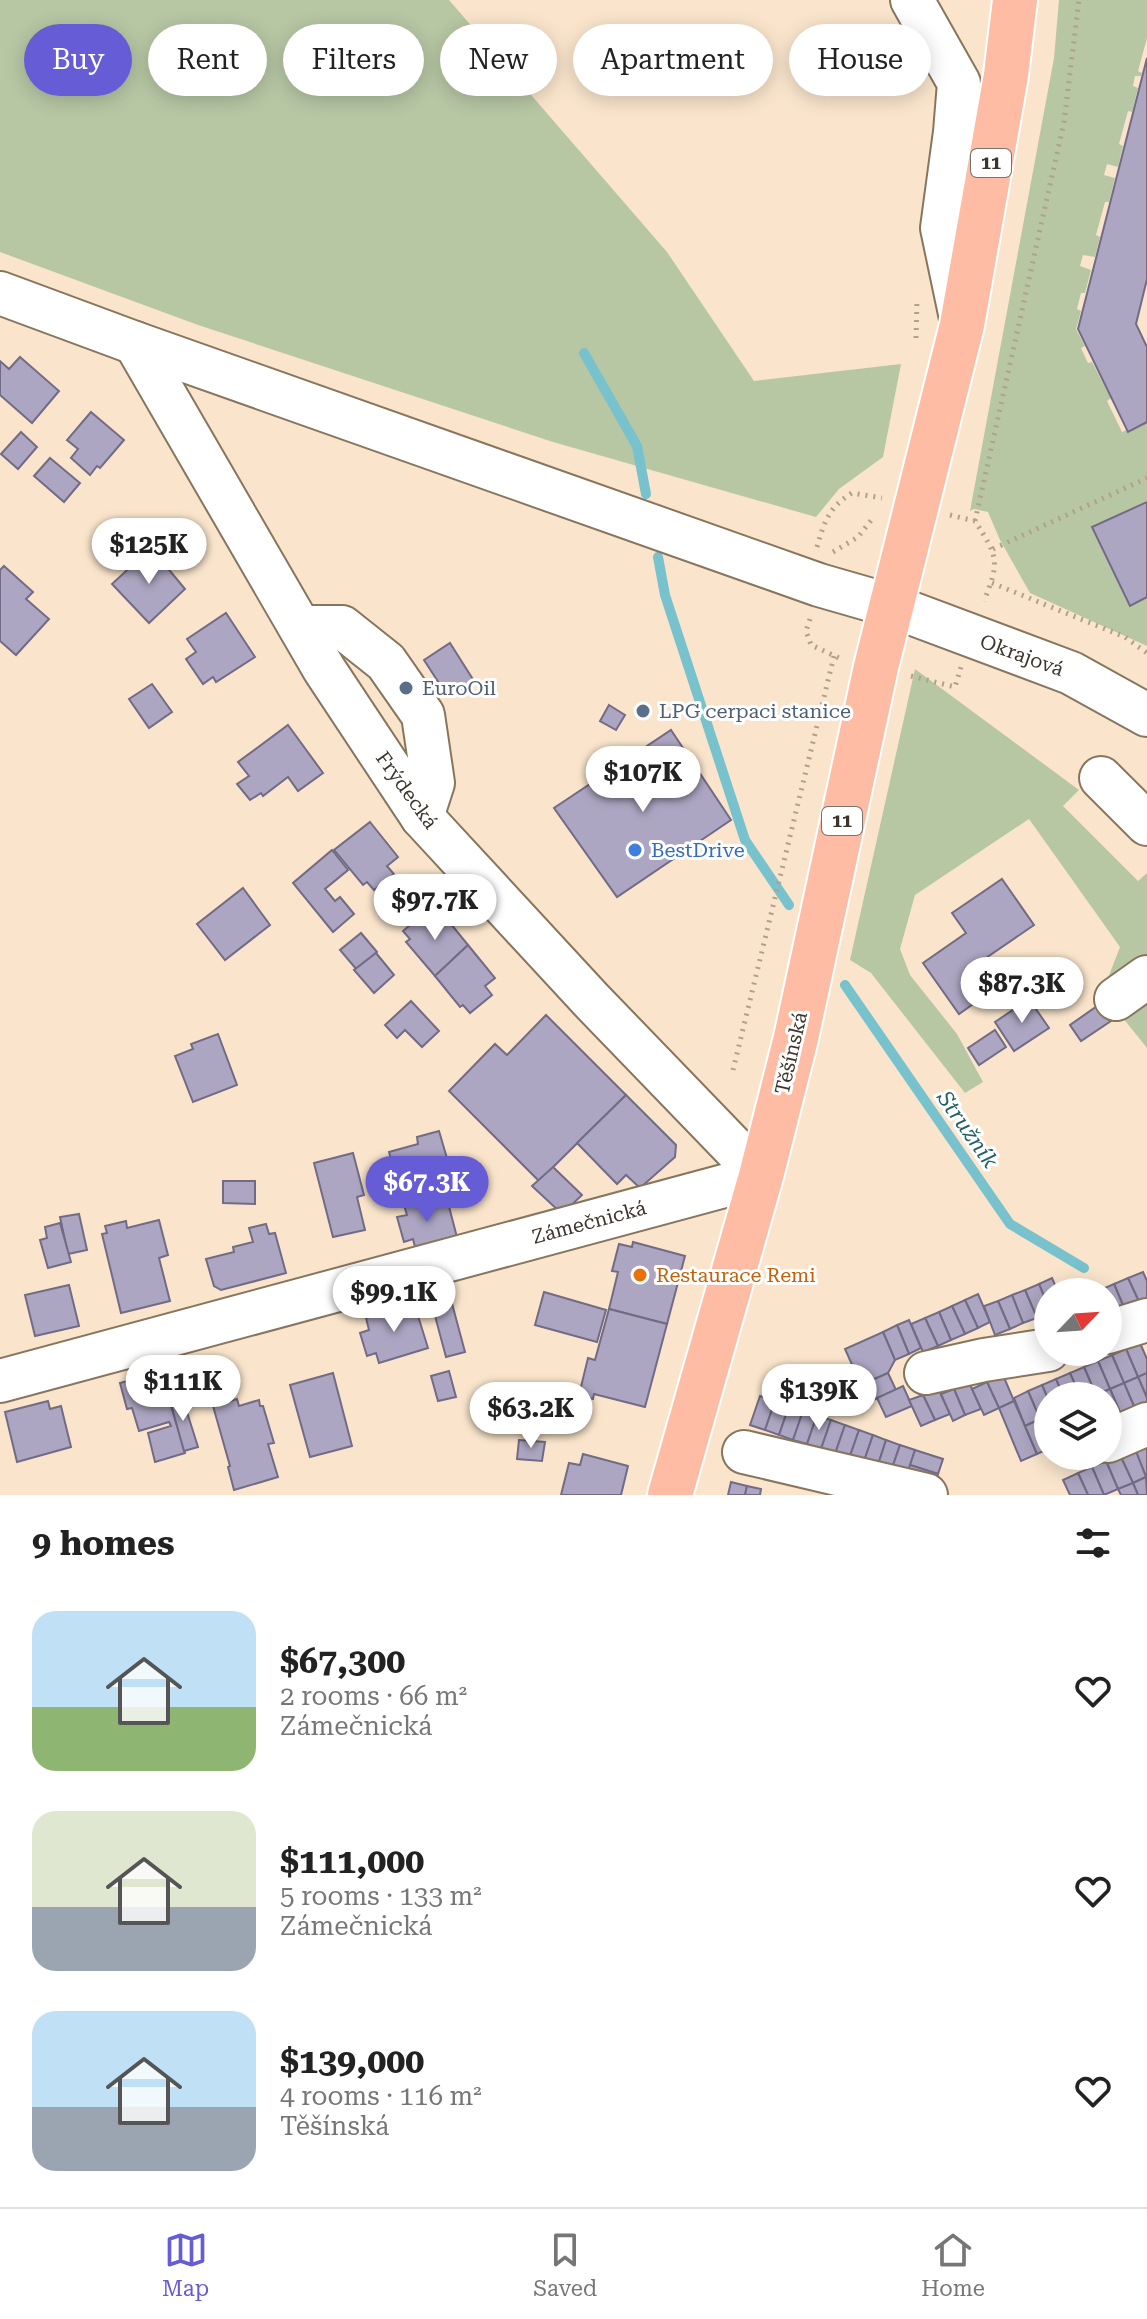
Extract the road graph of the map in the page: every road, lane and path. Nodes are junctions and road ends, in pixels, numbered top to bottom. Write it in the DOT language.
graph roads {
  1 [pos="912,0"];
  2 [pos="1015,0"];
  3 [pos="1079,0"];
  4 [pos="0,293"];
  5 [pos="962,325"];
  6 [pos="135,343"];
  7 [pos="1147,478"];
  8 [pos="975,521"];
  9 [pos="993,549"];
  10 [pos="992,583"];
  11 [pos="892,606"];
  12 [pos="300,627"];
  13 [pos="1147,653"];
  14 [pos="834,656"];
  15 [pos="1147,715"];
  16 [pos="1101,778"];
  17 [pos="422,817"];
  18 [pos="1147,824"];
  19 [pos="733,1070"];
  20 [pos="761,1176"];
  21 [pos="1147,1320"];
  22 [pos="1122,1328"];
  23 [pos="1034,1353"];
  24 [pos="926,1373"];
  25 [pos="0,1381"];
  26 [pos="1147,1424"];
  27 [pos="1122,1435"];
  28 [pos="744,1452"];
  29 [pos="670,1495"];
  30 [pos="926,1495"];
  1 -- 5 [label="street"];
  2 -- 5 [label="main road, 11"];
  3 -- 8 [label="path"];
  4 -- 6 [label="street"];
  5 -- 11 [label="main road, 11"];
  6 -- 11 [label="street"];
  6 -- 12 [label="street, Frýdecká"];
  7 -- 9 [label="path"];
  10 -- 13 [label="path"];
  11 -- 15 [label="street, Okrajová"];
  11 -- 20 [label="main road, Těšínská / 11"];
  12 -- 17 [label="street, Frýdecká"];
  12 -- 17 [label="street"];
  14 -- 19 [label="path"];
  16 -- 18 [label="street"];
  17 -- 20 [label="street, Frýdecká"];
  20 -- 25 [label="street, Zámečnická"];
  20 -- 29 [label="main road, Těšínská / 11"];
  21 -- 22 [label="street"];
  23 -- 24 [label="street"];
  26 -- 27 [label="street"];
  28 -- 30 [label="street"];
}
